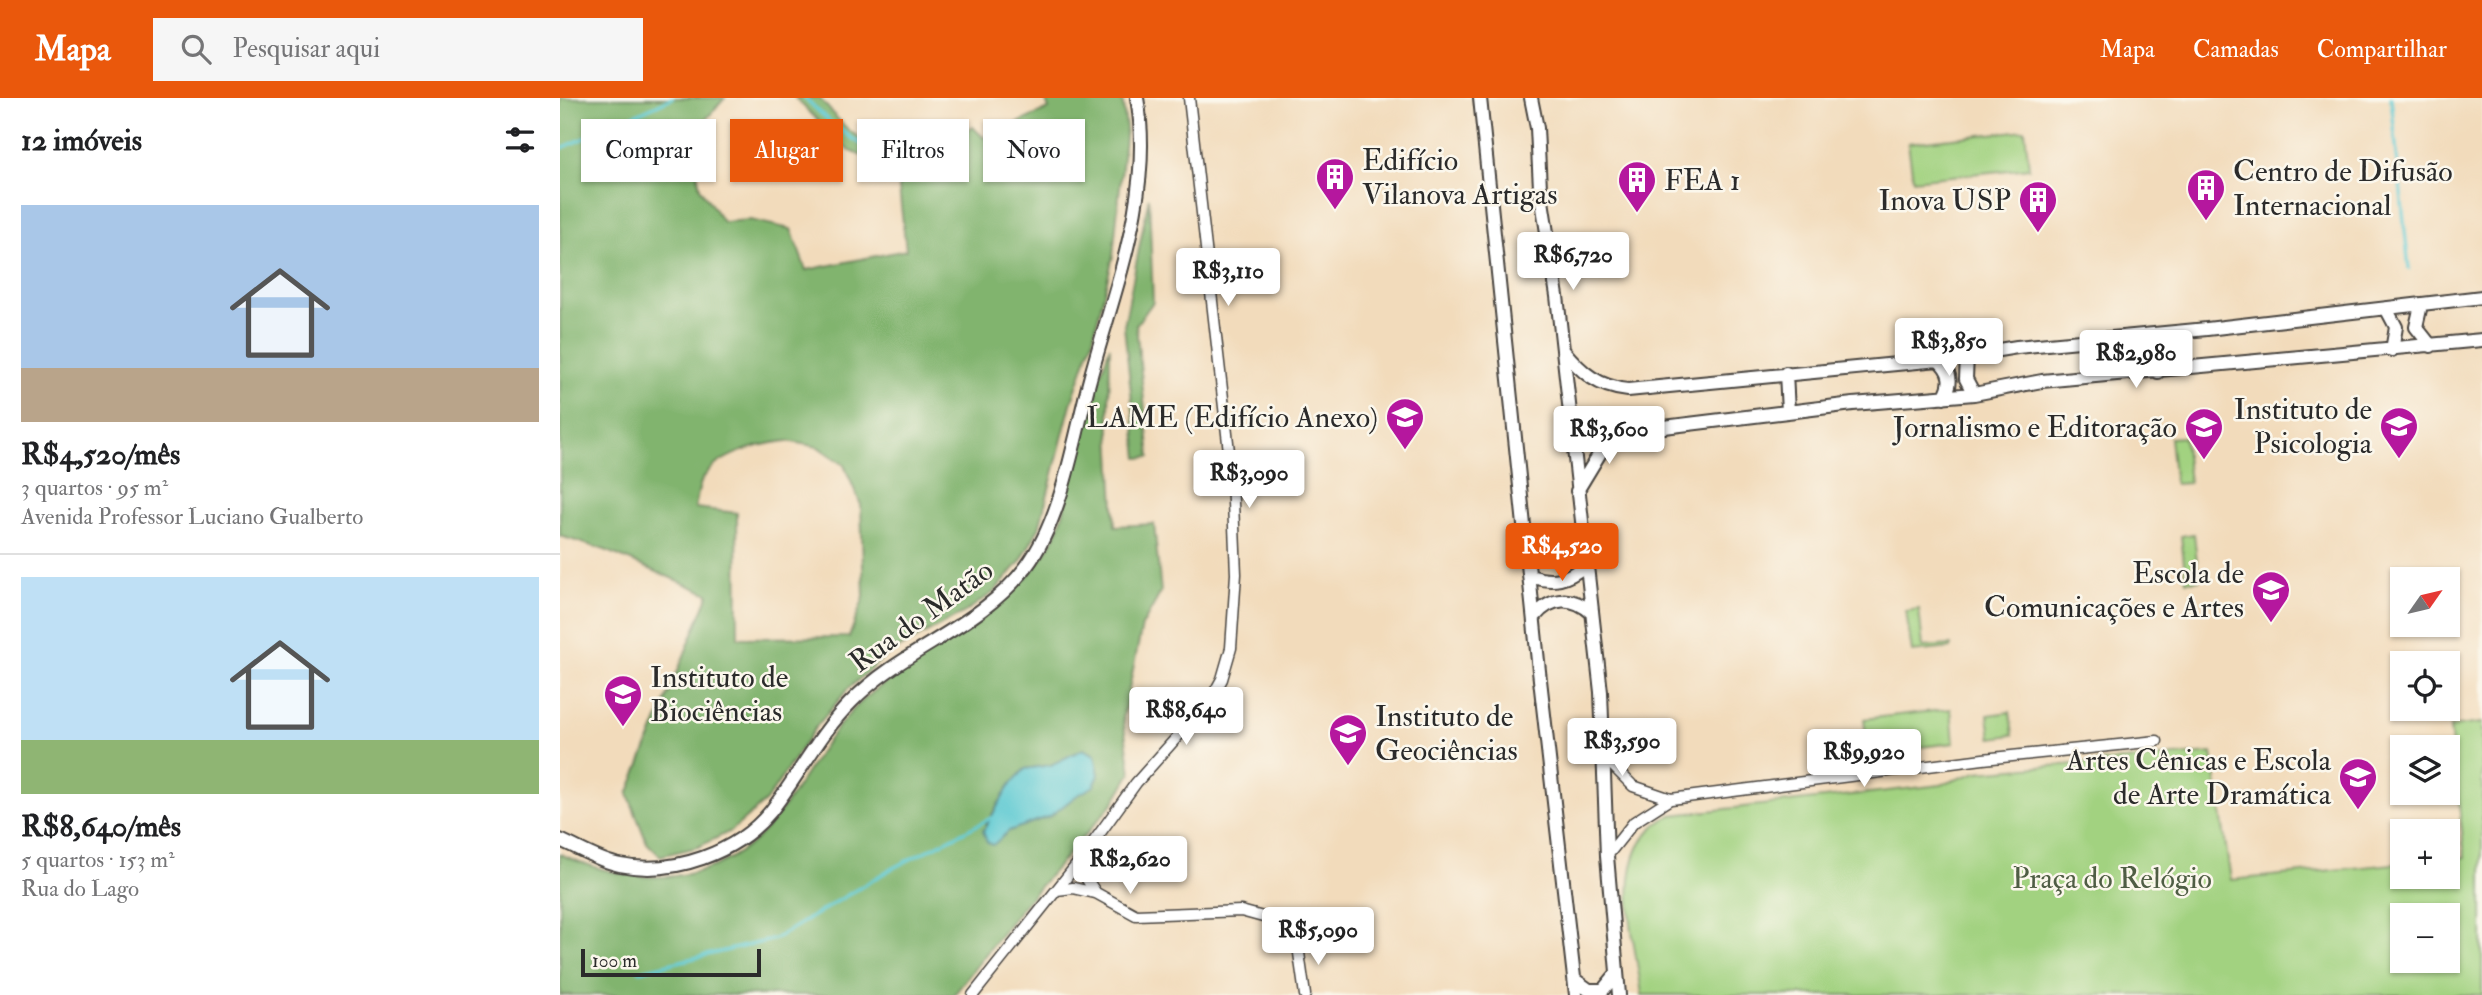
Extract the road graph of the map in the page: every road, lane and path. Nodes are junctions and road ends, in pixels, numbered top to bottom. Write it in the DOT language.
graph roads {
  1 [pos="1138,98"];
  2 [pos="1189,98"];
  3 [pos="1480,98"];
  4 [pos="1531,98"];
  5 [pos="2482,297"];
  6 [pos="2421,305"];
  7 [pos="2387,310"];
  8 [pos="2151,335"];
  9 [pos="2119,338"];
  10 [pos="2482,340"];
  11 [pos="2431,346"];
  12 [pos="1563,350"];
  13 [pos="2392,351"];
  14 [pos="1967,355"];
  15 [pos="1938,360"];
  16 [pos="2158,372"];
  17 [pos="1786,373"];
  18 [pos="2124,373"];
  19 [pos="1974,394"];
  20 [pos="1944,397"];
  21 [pos="1788,412"];
  22 [pos="1577,491"];
  23 [pos="1586,565"];
  24 [pos="1530,576"];
  25 [pos="1592,613"];
  26 [pos="1535,616"];
  27 [pos="2157,741"];
  28 [pos="1605,758"];
  29 [pos="1671,799"];
  30 [pos="560,840"];
  31 [pos="1607,856"];
  32 [pos="1082,858"];
  33 [pos="1057,890"];
  34 [pos="1096,893"];
  35 [pos="1617,973"];
  36 [pos="1575,980"];
  37 [pos="973,995"];
  38 [pos="1305,995"];
  39 [pos="1576,995"];
  40 [pos="1619,995"];
  1 -- 30 [label="street, Rua do Matão"];
  2 -- 32 [label="street"];
  3 -- 24 [label="street"];
  4 -- 12 [label="street"];
  5 -- 6 [label="street"];
  6 -- 7 [label="street"];
  6 -- 11 [label="street"];
  7 -- 8 [label="street"];
  7 -- 13 [label="street"];
  8 -- 9 [label="street"];
  8 -- 16 [label="street"];
  9 -- 14 [label="street"];
  9 -- 18 [label="street"];
  10 -- 11 [label="street"];
  11 -- 13 [label="street"];
  12 -- 17 [label="street"];
  12 -- 22 [label="street"];
  13 -- 16 [label="street"];
  14 -- 15 [label="street"];
  14 -- 19 [label="street"];
  15 -- 17 [label="street"];
  15 -- 20 [label="street"];
  16 -- 18 [label="street"];
  17 -- 21 [label="street"];
  18 -- 19 [label="street"];
  19 -- 20 [label="street"];
  20 -- 21 [label="street"];
  21 -- 22 [label="street"];
  22 -- 23 [label="street"];
  23 -- 24 [label="street"];
  23 -- 25 [label="street"];
  24 -- 26 [label="street"];
  25 -- 26 [label="street"];
  25 -- 28 [label="street"];
  26 -- 36 [label="street"];
  27 -- 29 [label="street"];
  28 -- 29 [label="street"];
  28 -- 31 [label="street"];
  29 -- 31 [label="street"];
  31 -- 35 [label="street"];
  32 -- 33 [label="street"];
  32 -- 34 [label="street"];
  33 -- 34 [label="street"];
  33 -- 37 [label="street"];
  34 -- 38 [label="street"];
  35 -- 36 [label="street"];
  35 -- 40 [label="street"];
  36 -- 39 [label="street"];
}
